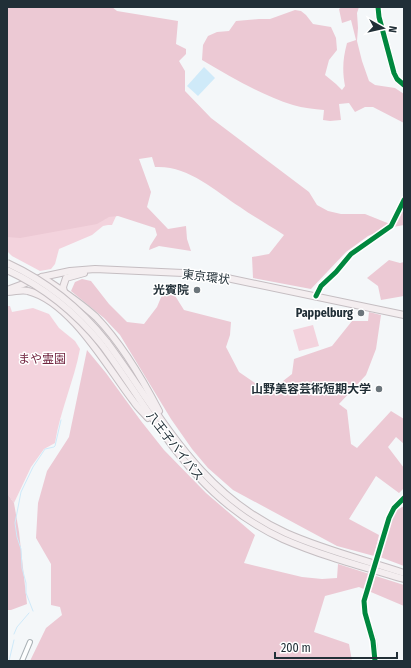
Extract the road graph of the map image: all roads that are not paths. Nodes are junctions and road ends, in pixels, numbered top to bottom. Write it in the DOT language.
graph roads {
  1 [pos="378,7"];
  2 [pos="404,85"];
  3 [pos="404,200"];
  4 [pos="7,264"];
  5 [pos="95,269"];
  6 [pos="7,270"];
  7 [pos="42,277"];
  8 [pos="34,280"];
  9 [pos="7,291"];
  10 [pos="64,292"];
  11 [pos="316,296"];
  12 [pos="43,297"];
  13 [pos="404,315"];
  14 [pos="104,343"];
  15 [pos="164,436"];
  16 [pos="174,438"];
  17 [pos="404,498"];
  18 [pos="380,545"];
  19 [pos="404,573"];
  20 [pos="404,579"];
  21 [pos="368,590"];
  22 [pos="30,642"];
  23 [pos="22,661"];
  24 [pos="375,661"];
  1 -- 2 [label="street"];
  3 -- 11 [label="street"];
  4 -- 14 [label="highway, 八王子バイパス, bridge"];
  5 -- 7 [label="highway, 東京環状"];
  5 -- 10 [label="highway"];
  5 -- 11 [label="highway, 東京環状"];
  6 -- 14 [label="highway, 八王子バイパス, bridge"];
  7 -- 8 [label="highway, 東京環状"];
  7 -- 10 [label="highway"];
  8 -- 9 [label="highway, 東京環状"];
  8 -- 12 [label="highway"];
  9 -- 12 [label="highway"];
  10 -- 16 [label="highway"];
  11 -- 13 [label="highway, 東京環状"];
  12 -- 15 [label="highway"];
  14 -- 15 [label="highway, 八王子バイパス"];
  14 -- 16 [label="highway, 八王子バイパス"];
  15 -- 20 [label="highway, 八王子バイパス"];
  16 -- 19 [label="highway, 八王子バイパス"];
  17 -- 18 [label="street"];
  21 -- 24 [label="street"];
  22 -- 23 [label="street"];
}
